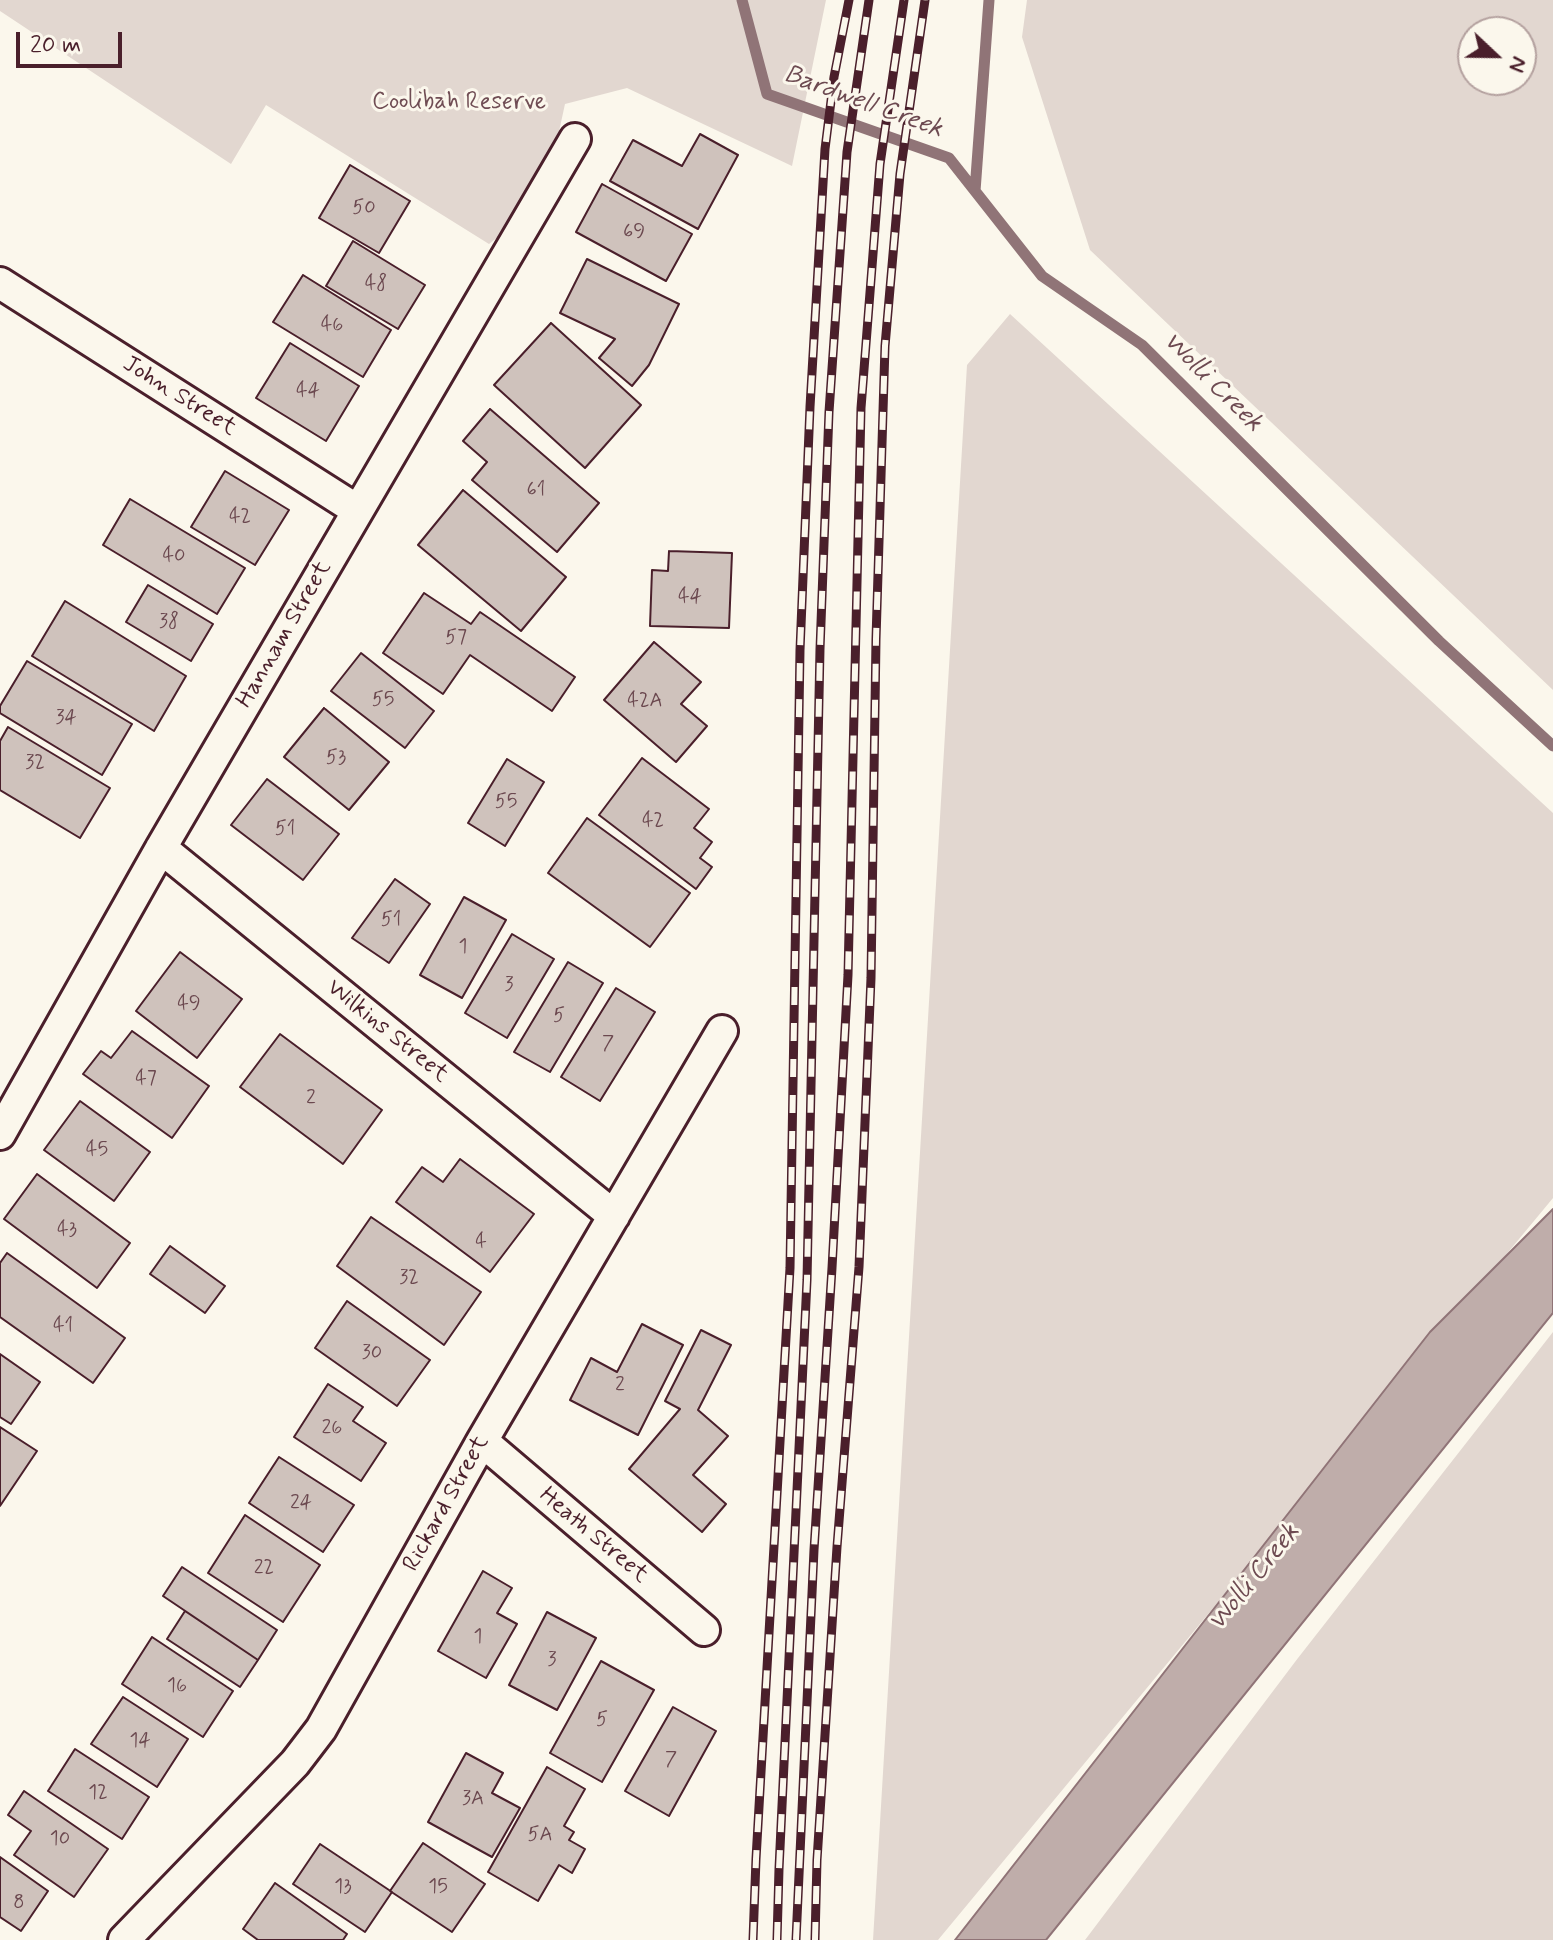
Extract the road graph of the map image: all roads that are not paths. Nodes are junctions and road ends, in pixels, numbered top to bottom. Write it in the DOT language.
graph roads {
  1 [pos="575,139"];
  2 [pos="0,283"];
  3 [pos="357,510"];
  4 [pos="161,848"];
  5 [pos="722,1031"];
  6 [pos="1,1128"];
  7 [pos="614,1216"];
  8 [pos="482,1441"];
  9 [pos="704,1630"];
  10 [pos="124,1940"];
  1 -- 3 [label="street, Hannam Street"];
  2 -- 3 [label="street, John Street"];
  3 -- 4 [label="street, Hannam Street"];
  4 -- 6 [label="street, Hannam Street"];
  4 -- 7 [label="street, Wilkins Street"];
  5 -- 7 [label="street, Rickard Street"];
  7 -- 8 [label="street, Rickard Street"];
  8 -- 9 [label="street, Heath Street"];
  8 -- 10 [label="street, Rickard Street"];
}
